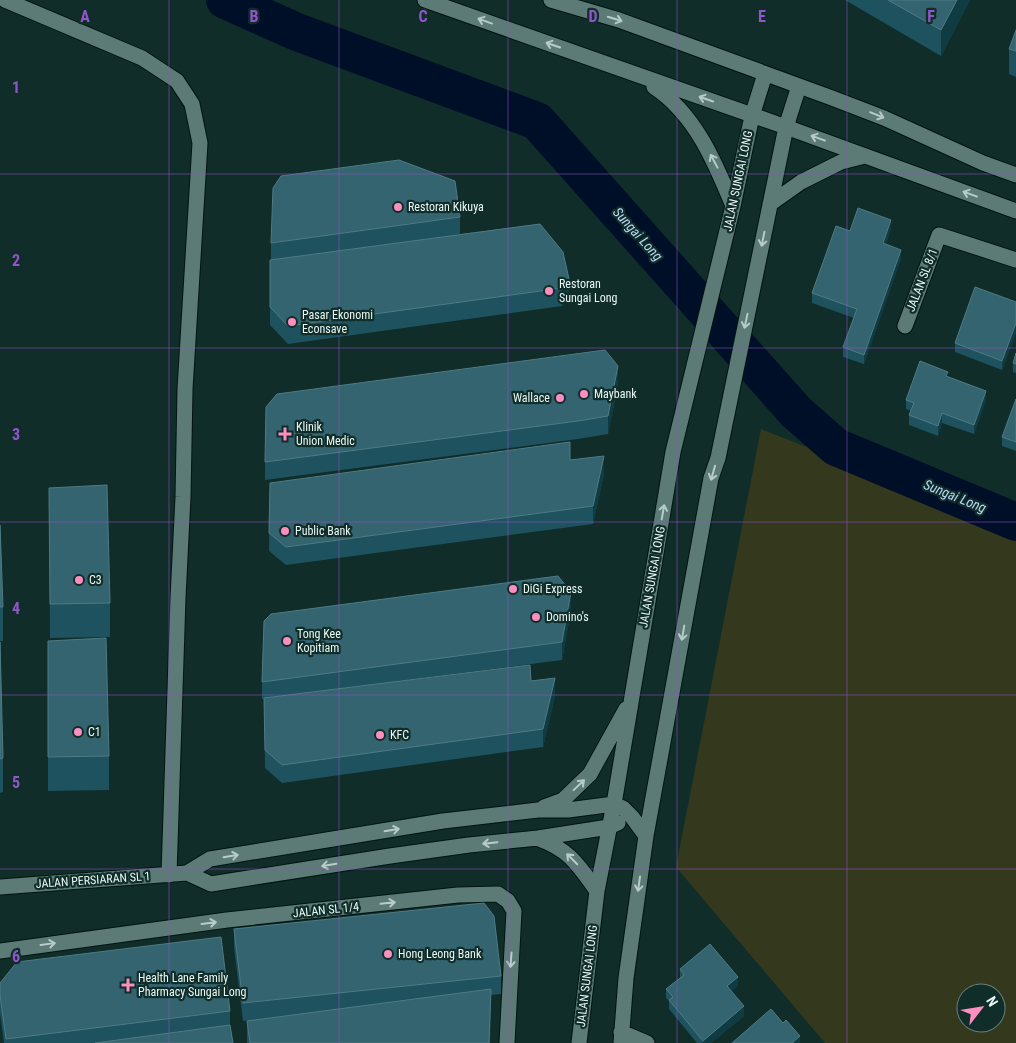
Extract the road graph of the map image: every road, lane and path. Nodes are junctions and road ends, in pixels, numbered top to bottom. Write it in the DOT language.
graph roads {
  1 [pos="5,0"];
  2 [pos="425,0"];
  3 [pos="551,0"];
  4 [pos="635,74"];
  5 [pos="765,74"];
  6 [pos="799,86"];
  7 [pos="752,116"];
  8 [pos="786,126"];
  9 [pos="865,156"];
  10 [pos="1016,174"];
  11 [pos="770,204"];
  12 [pos="733,206"];
  13 [pos="1016,211"];
  14 [pos="1016,260"];
  15 [pos="905,326"];
  16 [pos="632,698"];
  17 [pos="614,804"];
  18 [pos="652,804"];
  19 [pos="538,810"];
  20 [pos="632,817"];
  21 [pos="610,827"];
  22 [pos="646,836"];
  23 [pos="538,838"];
  24 [pos="187,873"];
  25 [pos="169,875"];
  26 [pos="0,887"];
  27 [pos="597,891"];
  28 [pos="0,951"];
  29 [pos="621,1037"];
  30 [pos="507,1043"];
  31 [pos="580,1043"];
  32 [pos="648,1043"];
  1 -- 25 [label="street"];
  4 -- 2 [label="street, JALAN SUNGAI LONG, one-way"];
  3 -- 5 [label="street, one-way"];
  7 -- 4 [label="street, JALAN SUNGAI LONG, one-way"];
  12 -- 4 [label="street, one-way"];
  5 -- 6 [label="street"];
  5 -- 7 [label="street, JALAN SUNGAI LONG"];
  6 -- 8 [label="street"];
  6 -- 10 [label="street, one-way"];
  7 -- 8 [label="street, JALAN SUNGAI LONG"];
  7 -- 12 [label="street, JALAN SUNGAI LONG"];
  9 -- 8 [label="street, JALAN SUNGAI LONG, one-way"];
  8 -- 11 [label="street"];
  9 -- 11 [label="street"];
  13 -- 9 [label="street, JALAN SUNGAI LONG, one-way"];
  11 -- 18 [label="street, one-way"];
  16 -- 12 [label="street, JALAN SUNGAI LONG, one-way"];
  14 -- 15 [label="street, JALAN SL 8/1"];
  16 -- 17 [label="street, JALAN SUNGAI LONG"];
  19 -- 16 [label="street, one-way"];
  17 -- 19 [label="street"];
  17 -- 20 [label="street"];
  17 -- 21 [label="street, JALAN SUNGAI LONG"];
  18 -- 20 [label="street"];
  18 -- 22 [label="street"];
  24 -- 19 [label="street, one-way"];
  20 -- 21 [label="street"];
  20 -- 22 [label="street"];
  21 -- 23 [label="street"];
  21 -- 27 [label="street, JALAN SUNGAI LONG"];
  22 -- 29 [label="street, one-way"];
  23 -- 24 [label="street, one-way"];
  27 -- 23 [label="street, one-way"];
  24 -- 25 [label="street, JALAN PERSIARAN SL 1"];
  25 -- 26 [label="street, JALAN PERSIARAN SL 1"];
  27 -- 31 [label="street, JALAN SUNGAI LONG"];
  28 -- 30 [label="street, JALAN SL 1/4, one-way"];
  29 -- 32 [label="street"];
}
